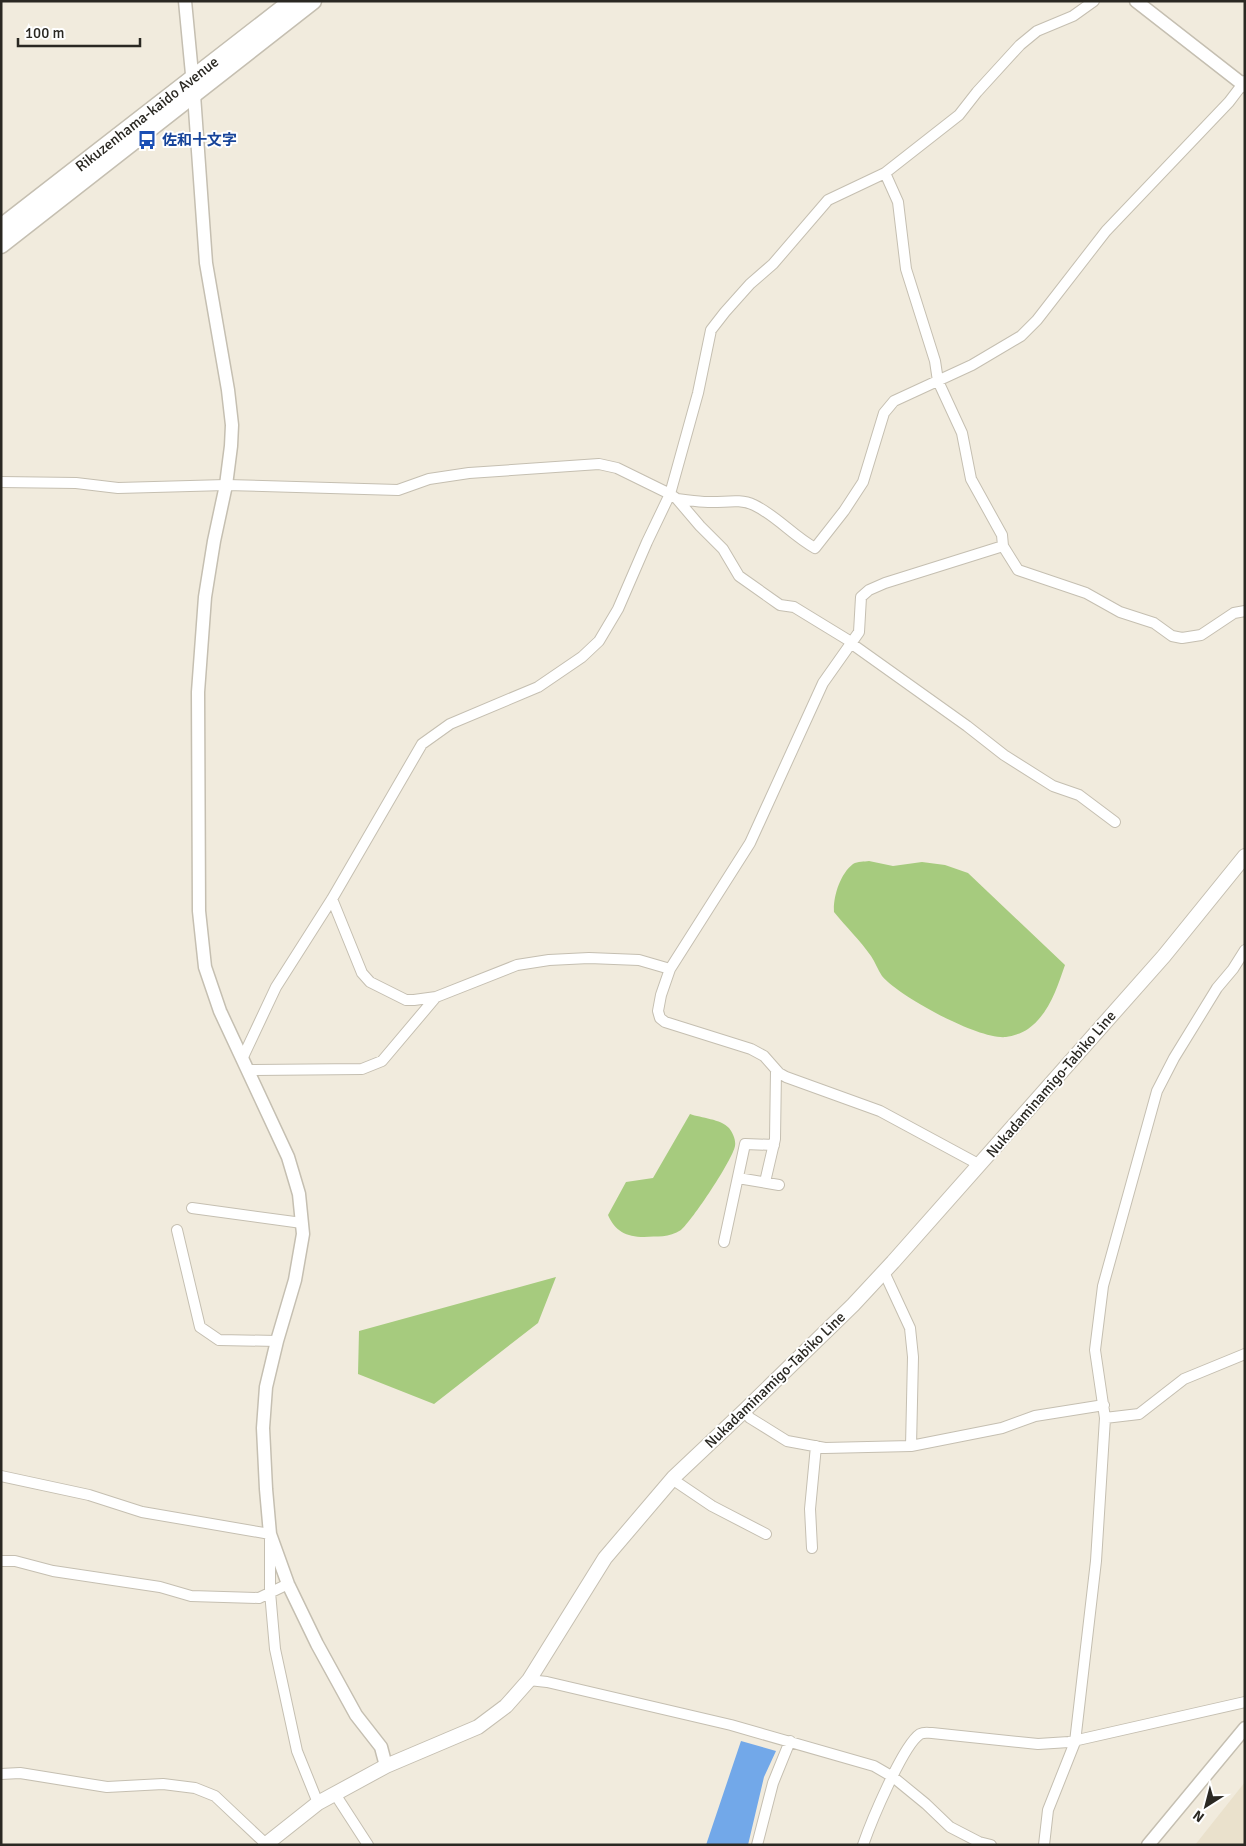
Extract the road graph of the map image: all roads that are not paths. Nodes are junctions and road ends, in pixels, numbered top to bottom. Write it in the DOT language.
graph roads {
  1 [pos="185,1"];
  2 [pos="292,1"];
  3 [pos="313,1"];
  4 [pos="1094,1"];
  5 [pos="1136,1"];
  6 [pos="1244,84"];
  7 [pos="193,87"];
  8 [pos="885,173"];
  9 [pos="1,228"];
  10 [pos="1,245"];
  11 [pos="938,381"];
  12 [pos="1,482"];
  13 [pos="226,484"];
  14 [pos="674,497"];
  15 [pos="1003,546"];
  16 [pos="1245,611"];
  17 [pos="852,644"];
  18 [pos="1115,822"];
  19 [pos="1245,856"];
  20 [pos="332,899"];
  21 [pos="1245,950"];
  22 [pos="670,969"];
  23 [pos="436,997"];
  24 [pos="242,1057"];
  25 [pos="247,1070"];
  26 [pos="776,1070"];
  27 [pos="774,1145"];
  28 [pos="980,1165"];
  29 [pos="738,1178"];
  30 [pos="765,1182"];
  31 [pos="779,1185"];
  32 [pos="192,1208"];
  33 [pos="302,1223"];
  34 [pos="177,1230"];
  35 [pos="724,1242"];
  36 [pos="884,1272"];
  37 [pos="277,1341"];
  38 [pos="1245,1354"];
  39 [pos="1104,1405"];
  40 [pos="744,1411"];
  41 [pos="1105,1418"];
  42 [pos="816,1446"];
  43 [pos="911,1446"];
  44 [pos="1,1476"];
  45 [pos="672,1479"];
  46 [pos="270,1534"];
  47 [pos="766,1534"];
  48 [pos="812,1548"];
  49 [pos="1,1561"];
  50 [pos="288,1584"];
  51 [pos="270,1592"];
  52 [pos="529,1680"];
  53 [pos="1245,1702"];
  54 [pos="1245,1728"];
  55 [pos="790,1741"];
  56 [pos="1075,1742"];
  57 [pos="386,1766"];
  58 [pos="1,1774"];
  59 [pos="893,1777"];
  60 [pos="335,1794"];
  61 [pos="318,1803"];
  62 [pos="266,1844"];
  63 [pos="368,1845"];
  64 [pos="757,1845"];
  65 [pos="863,1845"];
  66 [pos="991,1845"];
  67 [pos="1044,1845"];
  68 [pos="1148,1845"];
  1 -- 7 [label="street"];
  2 -- 7 [label="highway, Rikuzenhama-kaido Avenue"];
  3 -- 7 [label="highway, Rikuzenhama-kaido Avenue"];
  4 -- 8 [label="street"];
  5 -- 6 [label="street"];
  6 -- 11 [label="street"];
  7 -- 9 [label="highway, Rikuzenhama-kaido Avenue"];
  7 -- 10 [label="highway, Rikuzenhama-kaido Avenue"];
  7 -- 13 [label="street"];
  8 -- 11 [label="street"];
  8 -- 14 [label="street"];
  11 -- 14 [label="street"];
  11 -- 15 [label="street"];
  12 -- 13 [label="street"];
  13 -- 14 [label="street"];
  13 -- 24 [label="street"];
  14 -- 17 [label="street"];
  14 -- 20 [label="street"];
  15 -- 16 [label="street"];
  15 -- 17 [label="street"];
  17 -- 18 [label="street"];
  17 -- 22 [label="street"];
  19 -- 28 [label="main road, Nukadaminamigo-Tabiko Line"];
  20 -- 23 [label="street"];
  20 -- 24 [label="street"];
  21 -- 39 [label="street"];
  22 -- 23 [label="street"];
  22 -- 26 [label="street"];
  23 -- 25 [label="street"];
  24 -- 25 [label="street"];
  25 -- 33 [label="street"];
  26 -- 27 [label="street"];
  26 -- 28 [label="street"];
  27 -- 29 [label="street"];
  27 -- 30 [label="street"];
  28 -- 36 [label="main road, Nukadaminamigo-Tabiko Line"];
  29 -- 30 [label="street"];
  29 -- 35 [label="street"];
  30 -- 31 [label="street"];
  32 -- 33 [label="street"];
  33 -- 37 [label="street"];
  34 -- 37 [label="street"];
  36 -- 40 [label="main road, Nukadaminamigo-Tabiko Line"];
  36 -- 43 [label="street"];
  37 -- 46 [label="street"];
  38 -- 41 [label="street"];
  39 -- 41 [label="street"];
  39 -- 43 [label="street"];
  40 -- 42 [label="street"];
  40 -- 45 [label="main road, Nukadaminamigo-Tabiko Line"];
  41 -- 56 [label="street"];
  42 -- 43 [label="street"];
  42 -- 48 [label="street"];
  44 -- 46 [label="street"];
  45 -- 47 [label="street"];
  45 -- 52 [label="main road, Nukadaminamigo-Tabiko Line"];
  46 -- 50 [label="street"];
  46 -- 51 [label="street"];
  49 -- 51 [label="street"];
  50 -- 51 [label="street"];
  50 -- 57 [label="street"];
  51 -- 61 [label="street"];
  52 -- 55 [label="street"];
  52 -- 57 [label="main road, Nukadaminamigo-Tabiko Line"];
  53 -- 56 [label="street"];
  54 -- 68 [label="street"];
  55 -- 59 [label="street"];
  55 -- 64 [label="street"];
  56 -- 59 [label="street"];
  56 -- 67 [label="street"];
  57 -- 60 [label="main road, Nukadaminamigo-Tabiko Line"];
  58 -- 62 [label="street"];
  59 -- 65 [label="street"];
  59 -- 66 [label="street"];
  60 -- 61 [label="main road, Nukadaminamigo-Tabiko Line"];
  60 -- 63 [label="street"];
  61 -- 62 [label="main road, Nukadaminamigo-Tabiko Line"];
}
